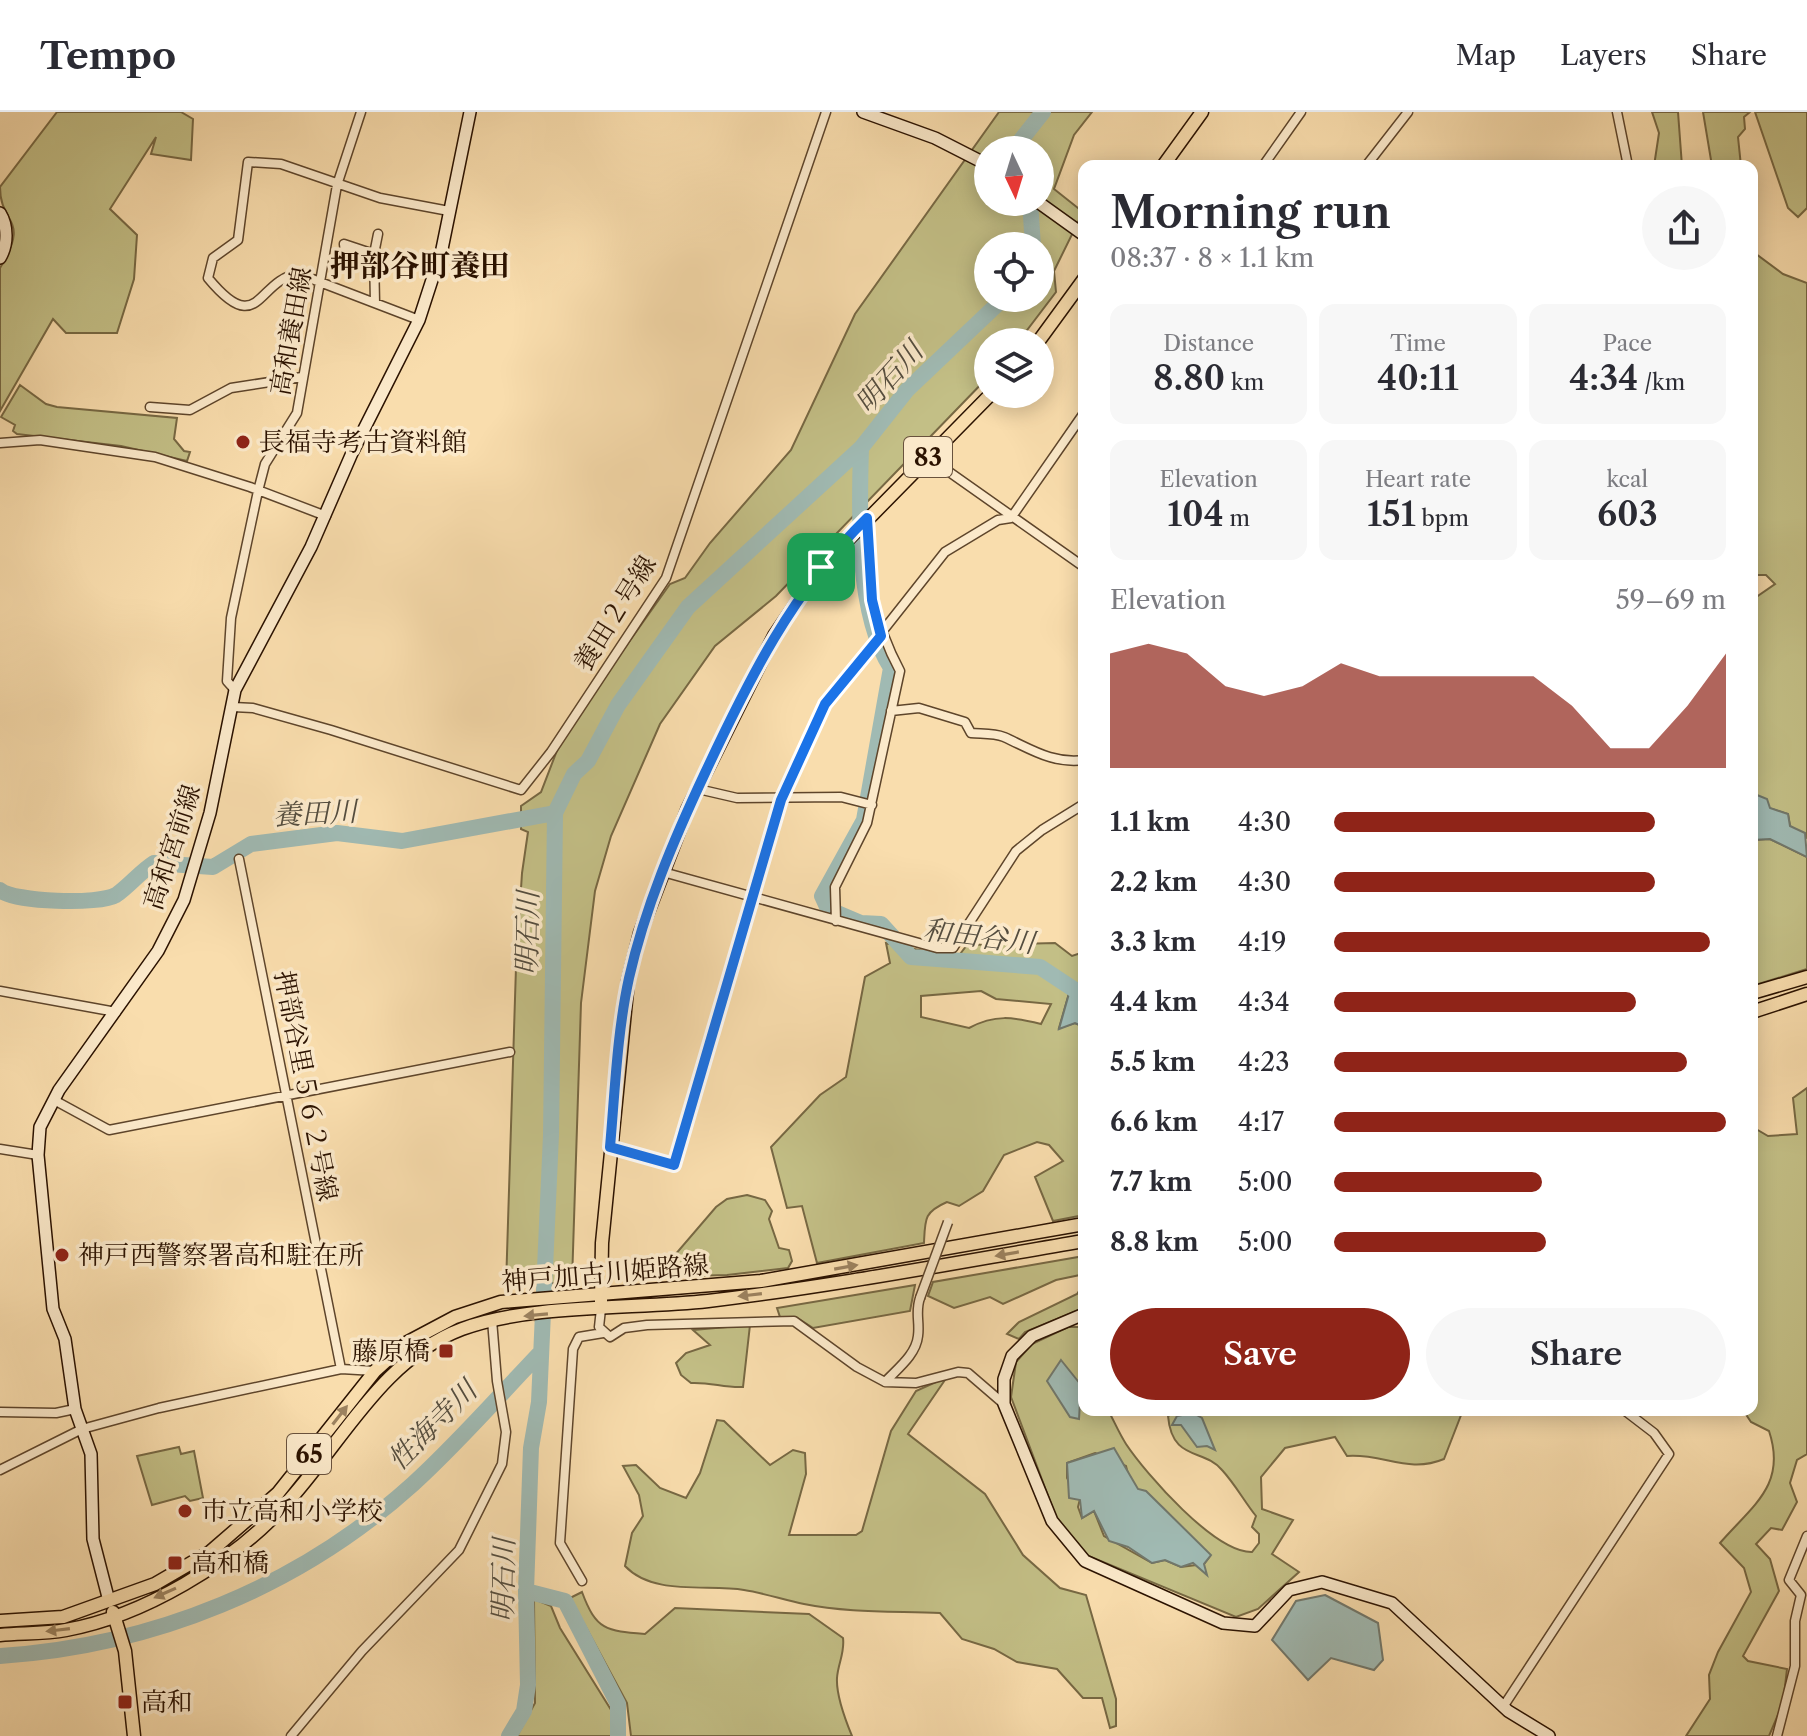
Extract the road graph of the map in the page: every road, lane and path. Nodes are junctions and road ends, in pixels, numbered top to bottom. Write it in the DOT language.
graph roads {
  1 [pos="361,112"];
  2 [pos="470,112"];
  3 [pos="826,112"];
  4 [pos="863,112"];
  5 [pos="1202,112"];
  6 [pos="1301,112"];
  7 [pos="1392,112"];
  8 [pos="1617,112"];
  9 [pos="1404,115"];
  10 [pos="974,158"];
  11 [pos="1167,160"];
  12 [pos="1267,160"];
  13 [pos="1370,160"];
  14 [pos="1627,160"];
  15 [pos="337,185"];
  16 [pos="449,211"];
  17 [pos="0,213"];
  18 [pos="1054,213"];
  19 [pos="1078,231"];
  20 [pos="378,234"];
  21 [pos="327,237"];
  22 [pos="374,254"];
  23 [pos="0,258"];
  24 [pos="319,283"];
  25 [pos="1078,287"];
  26 [pos="375,303"];
  27 [pos="419,320"];
  28 [pos="1048,328"];
  29 [pos="302,377"];
  30 [pos="150,407"];
  31 [pos="977,408"];
  32 [pos="1078,422"];
  33 [pos="0,443"];
  34 [pos="928,457"];
  35 [pos="258,491"];
  36 [pos="326,516"];
  37 [pos="1011,518"];
  38 [pos="863,522"];
  39 [pos="1078,563"];
  40 [pos="881,636"];
  41 [pos="235,690"];
  42 [pos="233,707"];
  43 [pos="891,711"];
  44 [pos="1078,761"];
  45 [pos="698,789"];
  46 [pos="781,800"];
  47 [pos="872,805"];
  48 [pos="1078,808"];
  49 [pos="239,859"];
  50 [pos="663,872"];
  51 [pos="753,899"];
  52 [pos="836,921"];
  53 [pos="1807,977"];
  54 [pos="0,991"];
  55 [pos="1758,991"];
  56 [pos="1807,994"];
  57 [pos="1758,1010"];
  58 [pos="116,1012"];
  59 [pos="510,1052"];
  60 [pos="286,1094"];
  61 [pos="54,1100"];
  62 [pos="610,1147"];
  63 [pos="0,1149"];
  64 [pos="38,1155"];
  65 [pos="948,1222"];
  66 [pos="1078,1225"];
  67 [pos="1078,1242"];
  68 [pos="601,1303"];
  69 [pos="1078,1317"];
  70 [pos="496,1319"];
  71 [pos="603,1333"];
  72 [pos="341,1369"];
  73 [pos="375,1371"];
  74 [pos="885,1382"];
  75 [pos="1004,1404"];
  76 [pos="75,1409"];
  77 [pos="0,1412"];
  78 [pos="1632,1416"];
  79 [pos="82,1429"];
  80 [pos="0,1470"];
  81 [pos="1807,1536"];
  82 [pos="582,1581"];
  83 [pos="109,1601"];
  84 [pos="114,1616"];
  85 [pos="0,1621"];
  86 [pos="0,1635"];
  87 [pos="1503,1707"];
  88 [pos="134,1736"];
  89 [pos="291,1736"];
  90 [pos="1549,1736"];
  91 [pos="1777,1736"];
  1 -- 15 [label="street, 高和養田線"];
  2 -- 16 [label="street, 高和宮前線"];
  3 -- 42 [label="street, 養田２号線"];
  4 -- 10 [label="street"];
  5 -- 11 [label="main road"];
  6 -- 12 [label="street"];
  7 -- 9 [label="street"];
  8 -- 14 [label="street"];
  9 -- 13 [label="street"];
  15 -- 16 [label="street"];
  15 -- 21 [label="street, 高和養田線"];
  15 -- 24 [label="street"];
  16 -- 27 [label="street, 高和宮前線"];
  17 -- 23 [label="street"];
  18 -- 19 [label="street"];
  20 -- 22 [label="street"];
  21 -- 22 [label="street"];
  21 -- 24 [label="street, 高和養田線"];
  22 -- 26 [label="street"];
  24 -- 26 [label="street"];
  24 -- 29 [label="street, 高和養田線"];
  25 -- 28 [label="main road"];
  26 -- 27 [label="street"];
  27 -- 36 [label="street, 高和宮前線"];
  29 -- 30 [label="street"];
  29 -- 35 [label="street, 高和養田線"];
  31 -- 34 [label="main road, 83"];
  32 -- 37 [label="street"];
  33 -- 35 [label="street"];
  34 -- 37 [label="street"];
  34 -- 38 [label="main road, 83"];
  35 -- 36 [label="street"];
  35 -- 41 [label="street, 高和養田線"];
  36 -- 41 [label="street, 高和宮前線"];
  37 -- 39 [label="street"];
  37 -- 40 [label="street"];
  38 -- 40 [label="street"];
  38 -- 45 [label="main road, 83"];
  40 -- 43 [label="street"];
  40 -- 46 [label="street"];
  41 -- 42 [label="street, 高和宮前線"];
  42 -- 58 [label="street, 高和宮前線"];
  43 -- 44 [label="street"];
  43 -- 47 [label="street"];
  45 -- 46 [label="street"];
  45 -- 50 [label="main road, 83"];
  46 -- 47 [label="street"];
  46 -- 51 [label="street"];
  47 -- 52 [label="street"];
  48 -- 52 [label="street"];
  49 -- 60 [label="street, 押部谷里５６２号線"];
  50 -- 51 [label="street"];
  50 -- 62 [label="main road, 83"];
  51 -- 52 [label="street"];
  51 -- 62 [label="street"];
  53 -- 55 [label="main road"];
  54 -- 58 [label="street"];
  56 -- 57 [label="main road"];
  58 -- 61 [label="street, 高和宮前線"];
  59 -- 60 [label="street"];
  60 -- 61 [label="street"];
  60 -- 72 [label="street, 押部谷里５６２号線"];
  61 -- 64 [label="street, 高和宮前線"];
  62 -- 68 [label="main road, 83"];
  63 -- 64 [label="street"];
  64 -- 76 [label="street, 高和宮前線"];
  65 -- 74 [label="street, bridge"];
  68 -- 66 [label="main road, 神戸加古川姫路線 / 65, one-way"];
  67 -- 68 [label="main road, 神戸加古川姫路線 / 65, one-way"];
  68 -- 70 [label="main road, 神戸加古川姫路線 / 65, one-way"];
  68 -- 71 [label="street, 神戸加古川姫路線"];
  68 -- 73 [label="main road, 神戸加古川姫路線 / 65"];
  69 -- 75 [label="street"];
  70 -- 84 [label="main road, 神戸加古川姫路線 / 65, one-way"];
  70 -- 89 [label="street"];
  71 -- 74 [label="street"];
  71 -- 82 [label="street"];
  72 -- 73 [label="street"];
  72 -- 79 [label="street"];
  83 -- 73 [label="main road, 神戸加古川姫路線 / 65, one-way"];
  74 -- 75 [label="street"];
  75 -- 87 [label="street"];
  76 -- 77 [label="street"];
  76 -- 79 [label="street, 高和宮前線"];
  78 -- 87 [label="street"];
  79 -- 80 [label="street"];
  79 -- 83 [label="street, 高和宮前線"];
  81 -- 91 [label="street"];
  83 -- 84 [label="main road"];
  83 -- 85 [label="main road, 神戸加古川姫路線 / 65"];
  84 -- 86 [label="main road, 神戸加古川姫路線 / 65, one-way"];
  84 -- 88 [label="main road"];
  87 -- 90 [label="street"];
}
